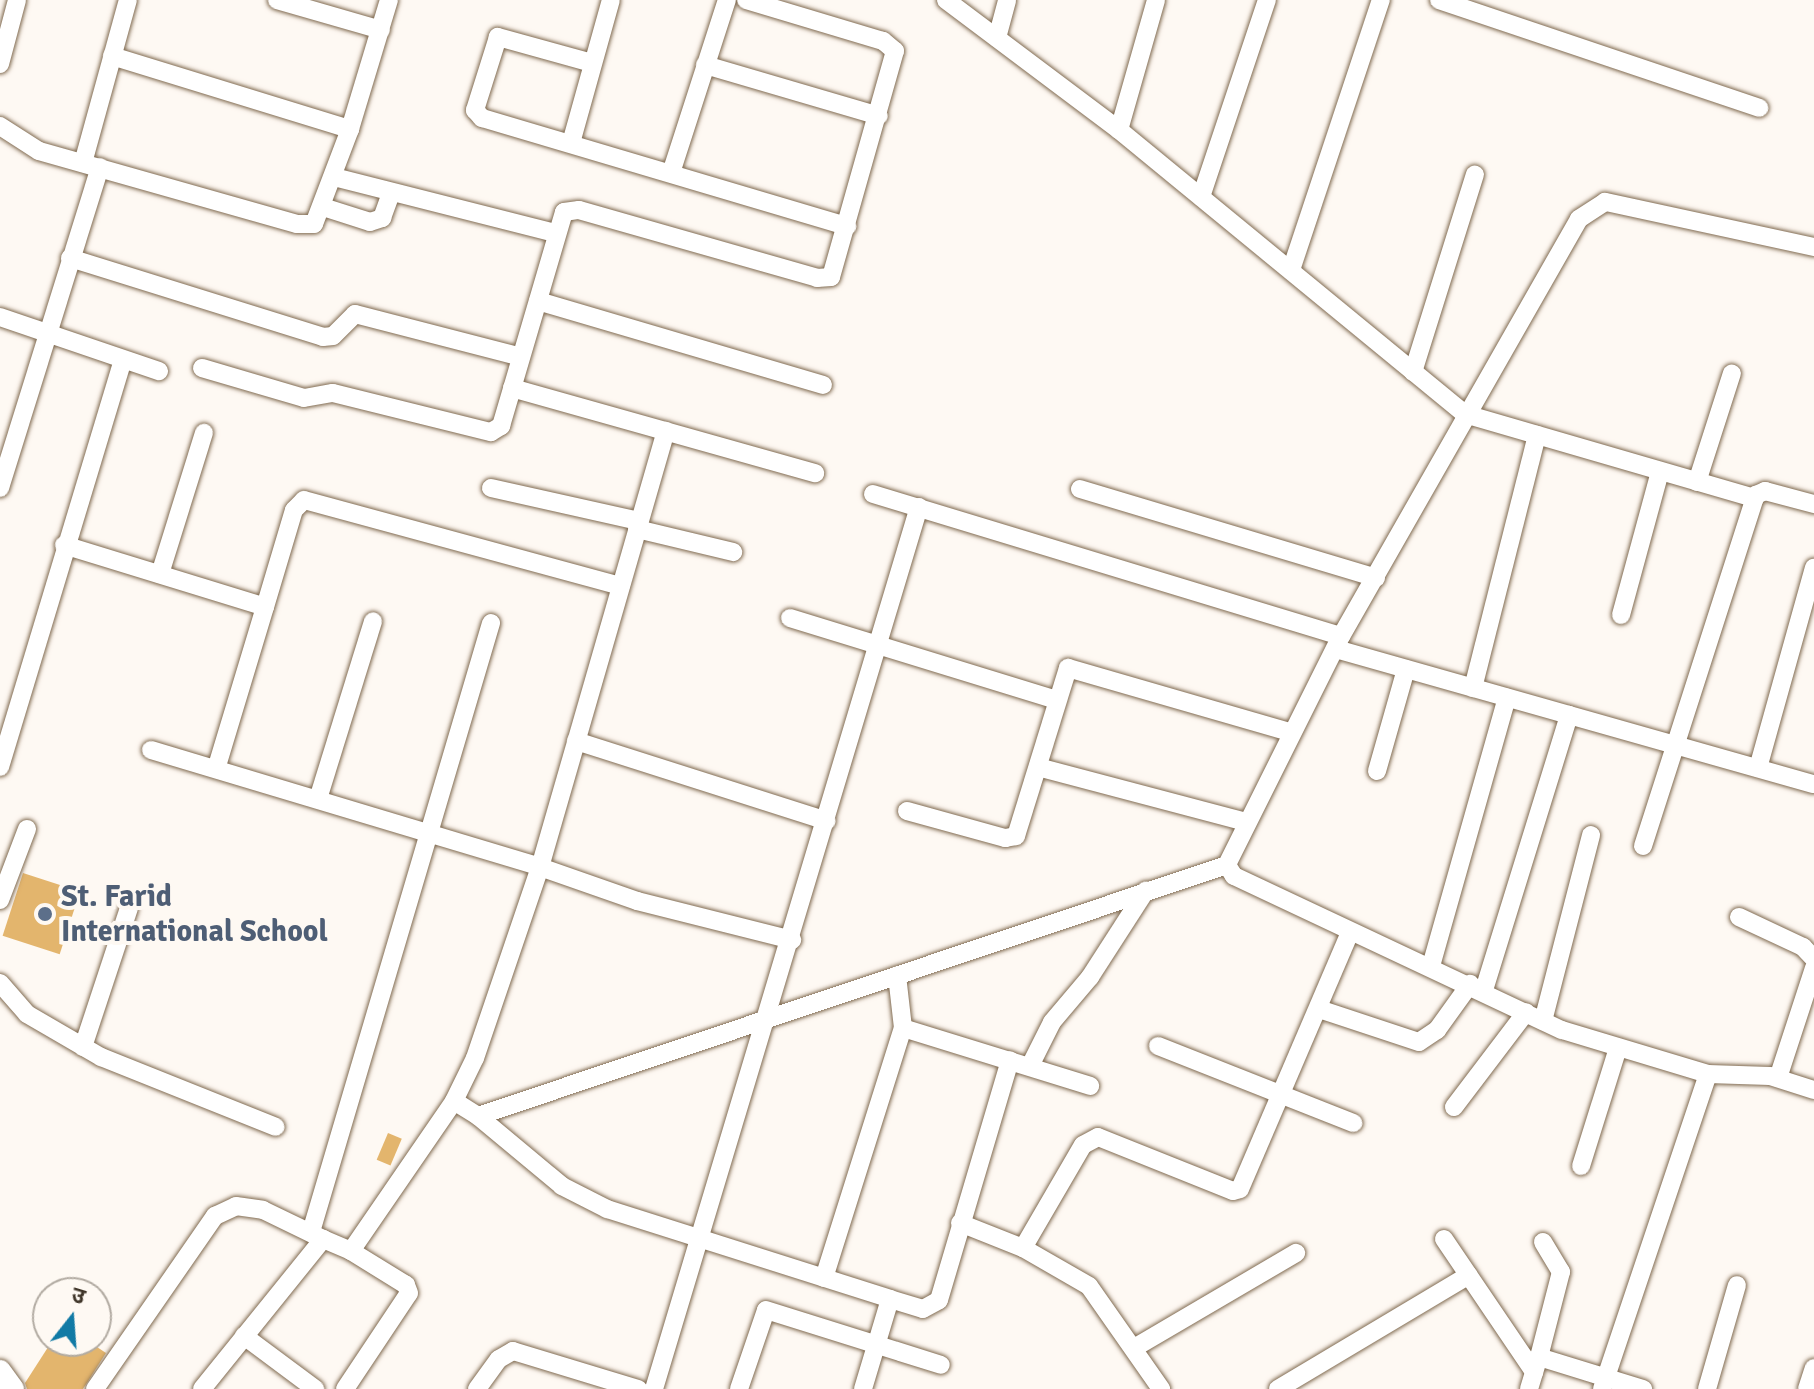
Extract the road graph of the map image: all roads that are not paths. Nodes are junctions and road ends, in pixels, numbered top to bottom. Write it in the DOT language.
graph roads {
  1 [pos="17,0"];
  2 [pos="128,0"];
  3 [pos="277,0"];
  4 [pos="389,0"];
  5 [pos="611,0"];
  6 [pos="727,0"];
  7 [pos="746,0"];
  8 [pos="946,0"];
  9 [pos="1007,0"];
  10 [pos="1156,0"];
  11 [pos="1267,0"];
  12 [pos="1381,0"];
  13 [pos="1439,0"];
  14 [pos="381,30"];
  15 [pos="997,38"];
  16 [pos="112,56"];
  17 [pos="592,63"];
  18 [pos="0,64"];
  19 [pos="705,65"];
  20 [pos="1759,108"];
  21 [pos="879,116"];
  22 [pos="0,126"];
  23 [pos="350,129"];
  24 [pos="1119,130"];
  25 [pos="571,143"];
  26 [pos="92,165"];
  27 [pos="671,173"];
  28 [pos="1475,174"];
  29 [pos="334,177"];
  30 [pos="391,193"];
  31 [pos="1201,197"];
  32 [pos="323,207"];
  33 [pos="847,226"];
  34 [pos="555,233"];
  35 [pos="1814,247"];
  36 [pos="70,258"];
  37 [pos="1291,270"];
  38 [pos="538,301"];
  39 [pos="0,317"];
  40 [pos="45,335"];
  41 [pos="521,357"];
  42 [pos="123,360"];
  43 [pos="202,368"];
  44 [pos="159,371"];
  45 [pos="1413,372"];
  46 [pos="1732,373"];
  47 [pos="823,385"];
  48 [pos="512,388"];
  49 [pos="1465,414"];
  50 [pos="666,431"];
  51 [pos="204,433"];
  52 [pos="1537,435"];
  53 [pos="1660,471"];
  54 [pos="815,473"];
  55 [pos="1697,482"];
  56 [pos="0,488"];
  57 [pos="491,488"];
  58 [pos="1080,489"];
  59 [pos="873,494"];
  60 [pos="1755,498"];
  61 [pos="1814,504"];
  62 [pos="919,507"];
  63 [pos="638,525"];
  64 [pos="64,545"];
  65 [pos="733,552"];
  66 [pos="1814,568"];
  67 [pos="160,574"];
  68 [pos="1376,578"];
  69 [pos="621,586"];
  70 [pos="1811,590"];
  71 [pos="265,607"];
  72 [pos="1621,615"];
  73 [pos="790,618"];
  74 [pos="373,621"];
  75 [pos="491,623"];
  76 [pos="1338,643"];
  77 [pos="878,646"];
  78 [pos="1406,669"];
  79 [pos="1473,688"];
  80 [pos="1507,698"];
  81 [pos="1056,700"];
  82 [pos="1569,715"];
  83 [pos="1290,732"];
  84 [pos="576,741"];
  85 [pos="1673,745"];
  86 [pos="151,750"];
  87 [pos="0,767"];
  88 [pos="1038,767"];
  89 [pos="1758,768"];
  90 [pos="216,769"];
  91 [pos="1377,771"];
  92 [pos="1813,784"];
  93 [pos="318,799"];
  94 [pos="907,811"];
  95 [pos="827,821"];
  96 [pos="1246,822"];
  97 [pos="27,829"];
  98 [pos="431,835"];
  99 [pos="1591,835"];
  100 [pos="1643,846"];
  101 [pos="1227,865"];
  102 [pos="540,867"];
  103 [pos="1146,890"];
  104 [pos="0,900"];
  105 [pos="129,908"];
  106 [pos="1739,917"];
  107 [pos="1350,932"];
  108 [pos="792,940"];
  109 [pos="1813,956"];
  110 [pos="1431,966"];
  111 [pos="897,975"];
  112 [pos="0,983"];
  113 [pos="1477,987"];
  114 [pos="1319,1009"];
  115 [pos="1526,1012"];
  116 [pos="768,1018"];
  117 [pos="1543,1021"];
  118 [pos="903,1028"];
  119 [pos="1158,1046"];
  120 [pos="83,1047"];
  121 [pos="1618,1048"];
  122 [pos="1010,1060"];
  123 [pos="1030,1066"];
  124 [pos="1708,1074"];
  125 [pos="1778,1078"];
  126 [pos="1090,1086"];
  127 [pos="1814,1090"];
  128 [pos="1283,1097"];
  129 [pos="454,1101"];
  130 [pos="1454,1107"];
  131 [pos="478,1116"];
  132 [pos="1353,1123"];
  133 [pos="276,1127"];
  134 [pos="1581,1166"];
  135 [pos="960,1223"];
  136 [pos="317,1236"];
  137 [pos="1444,1239"];
  138 [pos="701,1241"];
  139 [pos="1543,1242"];
  140 [pos="1023,1248"];
  141 [pos="351,1251"];
  142 [pos="1296,1253"];
  143 [pos="1469,1275"];
  144 [pos="824,1278"];
  145 [pos="1737,1285"];
  146 [pos="890,1299"];
  147 [pos="244,1336"];
  148 [pos="877,1344"];
  149 [pos="1134,1348"];
  150 [pos="941,1365"];
  151 [pos="1814,1368"];
  152 [pos="0,1371"];
  153 [pos="1534,1373"];
  154 [pos="1604,1383"];
  155 [pos="13,1389"];
  156 [pos="95,1389"];
  157 [pos="202,1389"];
  158 [pos="315,1389"];
  159 [pos="345,1389"];
  160 [pos="477,1389"];
  161 [pos="638,1389"];
  162 [pos="654,1389"];
  163 [pos="739,1389"];
  164 [pos="863,1389"];
  165 [pos="1161,1389"];
  166 [pos="1278,1389"];
  167 [pos="1643,1389"];
  168 [pos="1707,1389"];
  169 [pos="1807,1389"];
  1 -- 18 [label="street"];
  2 -- 16 [label="street"];
  3 -- 14 [label="street"];
  4 -- 14 [label="street"];
  5 -- 17 [label="street"];
  6 -- 19 [label="street"];
  7 -- 21 [label="street"];
  8 -- 15 [label="street"];
  9 -- 15 [label="street"];
  10 -- 24 [label="street"];
  11 -- 31 [label="street"];
  12 -- 37 [label="street"];
  13 -- 20 [label="street"];
  14 -- 23 [label="street"];
  15 -- 24 [label="street"];
  16 -- 23 [label="street"];
  16 -- 26 [label="street"];
  17 -- 25 [label="street"];
  17 -- 25 [label="street"];
  19 -- 21 [label="street"];
  19 -- 27 [label="street"];
  21 -- 33 [label="street"];
  22 -- 26 [label="street"];
  23 -- 29 [label="street"];
  24 -- 31 [label="street"];
  25 -- 27 [label="street"];
  26 -- 32 [label="street"];
  26 -- 36 [label="street"];
  27 -- 33 [label="street"];
  28 -- 45 [label="street"];
  29 -- 30 [label="street"];
  29 -- 32 [label="street"];
  30 -- 32 [label="street"];
  30 -- 34 [label="street"];
  31 -- 37 [label="street"];
  33 -- 34 [label="street"];
  34 -- 38 [label="street"];
  35 -- 49 [label="street"];
  36 -- 40 [label="street"];
  36 -- 41 [label="street"];
  37 -- 45 [label="street"];
  38 -- 41 [label="street"];
  38 -- 47 [label="street"];
  39 -- 40 [label="street"];
  40 -- 42 [label="street"];
  40 -- 56 [label="street"];
  41 -- 48 [label="street"];
  42 -- 44 [label="street"];
  42 -- 64 [label="street"];
  43 -- 48 [label="street"];
  45 -- 49 [label="street"];
  46 -- 55 [label="street"];
  48 -- 50 [label="street"];
  49 -- 52 [label="street"];
  49 -- 68 [label="street"];
  50 -- 54 [label="street"];
  50 -- 63 [label="street"];
  51 -- 67 [label="street"];
  52 -- 53 [label="street"];
  52 -- 79 [label="street"];
  53 -- 55 [label="street"];
  53 -- 72 [label="street"];
  55 -- 60 [label="street"];
  57 -- 63 [label="street"];
  58 -- 68 [label="street"];
  59 -- 62 [label="street"];
  60 -- 61 [label="street"];
  60 -- 85 [label="street"];
  62 -- 76 [label="street"];
  62 -- 77 [label="street"];
  63 -- 65 [label="street"];
  63 -- 69 [label="street"];
  64 -- 67 [label="street"];
  64 -- 87 [label="street"];
  66 -- 70 [label="street"];
  67 -- 71 [label="street"];
  68 -- 76 [label="street"];
  69 -- 71 [label="street"];
  69 -- 84 [label="street"];
  70 -- 89 [label="street"];
  71 -- 90 [label="street"];
  73 -- 77 [label="street"];
  74 -- 93 [label="street"];
  75 -- 98 [label="street"];
  76 -- 78 [label="street"];
  76 -- 83 [label="street"];
  77 -- 81 [label="street"];
  77 -- 95 [label="street"];
  78 -- 79 [label="street"];
  78 -- 91 [label="street"];
  79 -- 80 [label="street"];
  80 -- 82 [label="street"];
  80 -- 110 [label="street"];
  81 -- 83 [label="street"];
  81 -- 88 [label="street"];
  82 -- 85 [label="street"];
  82 -- 113 [label="street"];
  83 -- 96 [label="street"];
  84 -- 95 [label="street"];
  84 -- 102 [label="street"];
  85 -- 89 [label="street"];
  85 -- 100 [label="street"];
  86 -- 90 [label="street"];
  88 -- 94 [label="street"];
  88 -- 96 [label="street"];
  89 -- 92 [label="street"];
  90 -- 93 [label="street"];
  93 -- 98 [label="street"];
  95 -- 108 [label="street"];
  96 -- 101 [label="street"];
  97 -- 104 [label="street"];
  98 -- 102 [label="street"];
  98 -- 136 [label="street"];
  99 -- 117 [label="street"];
  101 -- 103 [label="street"];
  101 -- 107 [label="street"];
  102 -- 108 [label="street"];
  102 -- 129 [label="street"];
  103 -- 111 [label="street"];
  103 -- 123 [label="street"];
  105 -- 120 [label="street"];
  106 -- 109 [label="street"];
  107 -- 110 [label="street"];
  107 -- 114 [label="street"];
  108 -- 116 [label="street"];
  109 -- 125 [label="street"];
  110 -- 113 [label="street"];
  111 -- 116 [label="street"];
  111 -- 118 [label="street"];
  112 -- 120 [label="street"];
  113 -- 114 [label="street"];
  113 -- 115 [label="street"];
  114 -- 128 [label="street"];
  115 -- 117 [label="street"];
  115 -- 130 [label="street"];
  116 -- 131 [label="street"];
  116 -- 138 [label="street"];
  117 -- 121 [label="street"];
  118 -- 122 [label="street"];
  118 -- 144 [label="street"];
  119 -- 128 [label="street"];
  120 -- 133 [label="street"];
  121 -- 124 [label="street"];
  121 -- 134 [label="street"];
  122 -- 123 [label="street"];
  122 -- 135 [label="street"];
  123 -- 126 [label="street"];
  124 -- 125 [label="street"];
  124 -- 154 [label="street"];
  125 -- 127 [label="street"];
  128 -- 132 [label="street"];
  128 -- 140 [label="street"];
  129 -- 131 [label="street"];
  129 -- 141 [label="street"];
  131 -- 138 [label="street"];
  135 -- 140 [label="street"];
  135 -- 146 [label="street"];
  136 -- 141 [label="street"];
  136 -- 147 [label="street"];
  136 -- 156 [label="street"];
  137 -- 143 [label="street"];
  138 -- 144 [label="street"];
  138 -- 162 [label="street"];
  139 -- 153 [label="street"];
  140 -- 149 [label="street"];
  141 -- 159 [label="street"];
  142 -- 149 [label="street"];
  143 -- 153 [label="street"];
  143 -- 166 [label="street"];
  144 -- 146 [label="street"];
  145 -- 168 [label="street"];
  146 -- 148 [label="street"];
  147 -- 157 [label="street"];
  147 -- 158 [label="street"];
  148 -- 150 [label="street"];
  148 -- 163 [label="street"];
  148 -- 164 [label="street"];
  149 -- 165 [label="street"];
  151 -- 169 [label="street"];
  152 -- 155 [label="main road"];
  153 -- 154 [label="street"];
  154 -- 167 [label="street"];
  160 -- 161 [label="street"];
}
